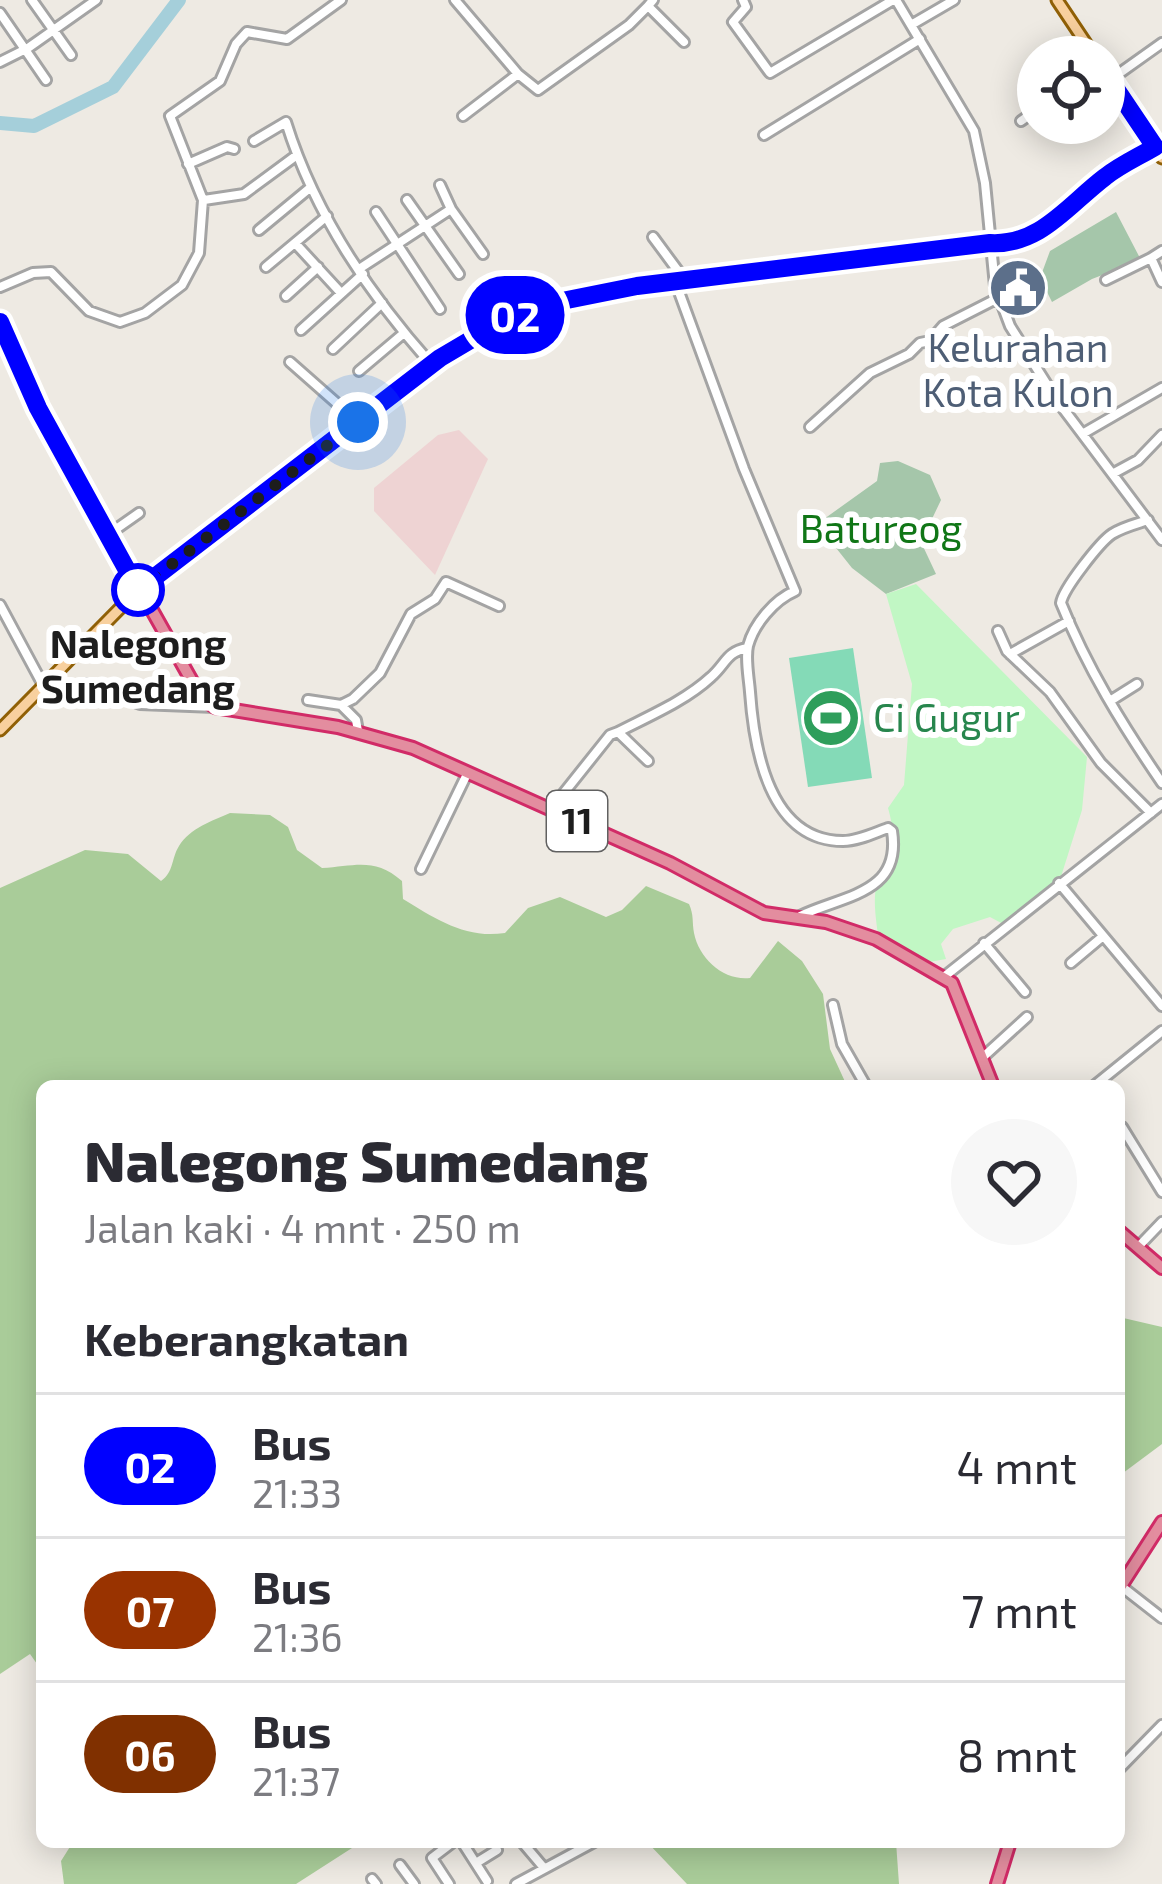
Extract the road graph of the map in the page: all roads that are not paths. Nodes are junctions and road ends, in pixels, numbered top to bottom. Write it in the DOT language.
graph roads {
  1 [pos="32,0"];
  2 [pos="70,0"];
  3 [pos="96,0"];
  4 [pos="341,0"];
  5 [pos="455,0"];
  6 [pos="743,0"];
  7 [pos="894,0"];
  8 [pos="954,0"];
  9 [pos="1057,0"];
  10 [pos="650,3"];
  11 [pos="78,11"];
  12 [pos="0,13"];
  13 [pos="911,25"];
  14 [pos="52,29"];
  15 [pos="1081,36"];
  16 [pos="920,39"];
  17 [pos="684,42"];
  18 [pos="1162,44"];
  19 [pos="28,48"];
  20 [pos="71,55"];
  21 [pos="0,62"];
  22 [pos="1125,65"];
  23 [pos="518,74"];
  24 [pos="46,80"];
  25 [pos="1125,100"];
  26 [pos="463,116"];
  27 [pos="764,135"];
  28 [pos="254,141"];
  29 [pos="234,149"];
  30 [pos="1160,149"];
  31 [pos="297,155"];
  32 [pos="188,164"];
  33 [pos="440,185"];
  34 [pos="311,187"];
  35 [pos="203,200"];
  36 [pos="406,200"];
  37 [pos="451,209"];
  38 [pos="376,212"];
  39 [pos="327,216"];
  40 [pos="425,226"];
  41 [pos="259,230"];
  42 [pos="653,237"];
  43 [pos="295,243"];
  44 [pos="396,243"];
  45 [pos="990,243"];
  46 [pos="1162,251"];
  47 [pos="483,254"];
  48 [pos="1151,258"];
  49 [pos="266,267"];
  50 [pos="318,267"];
  51 [pos="361,272"];
  52 [pos="459,274"];
  53 [pos="680,280"];
  54 [pos="1106,280"];
  55 [pos="1162,282"];
  56 [pos="0,286"];
  57 [pos="341,293"];
  58 [pos="286,296"];
  59 [pos="998,298"];
  60 [pos="382,303"];
  61 [pos="440,309"];
  62 [pos="0,322"];
  63 [pos="301,330"];
  64 [pos="404,333"];
  65 [pos="333,349"];
  66 [pos="290,362"];
  67 [pos="431,364"];
  68 [pos="359,371"];
  69 [pos="1162,388"];
  70 [pos="358,422"];
  71 [pos="810,427"];
  72 [pos="1084,433"];
  73 [pos="1162,435"];
  74 [pos="1114,473"];
  75 [pos="140,513"];
  76 [pos="1148,520"];
  77 [pos="108,535"];
  78 [pos="1162,540"];
  79 [pos="138,590"];
  80 [pos="0,604"];
  81 [pos="499,605"];
  82 [pos="1069,622"];
  83 [pos="998,631"];
  84 [pos="747,648"];
  85 [pos="1010,654"];
  86 [pos="1137,683"];
  87 [pos="192,685"];
  88 [pos="44,687"];
  89 [pos="308,700"];
  90 [pos="1111,701"];
  91 [pos="154,705"];
  92 [pos="341,705"];
  93 [pos="215,707"];
  94 [pos="0,730"];
  95 [pos="358,731"];
  96 [pos="618,732"];
  97 [pos="648,761"];
  98 [pos="467,774"];
  99 [pos="1162,783"];
  100 [pos="1162,804"];
  101 [pos="551,809"];
  102 [pos="1151,812"];
  103 [pos="421,869"];
  104 [pos="1059,883"];
  105 [pos="793,920"];
  106 [pos="1103,937"];
  107 [pos="984,943"];
  108 [pos="1071,963"];
  109 [pos="944,976"];
  110 [pos="1025,992"];
  111 [pos="832,1005"];
  112 [pos="1162,1006"];
  113 [pos="1027,1017"];
  114 [pos="1162,1031"];
  115 [pos="982,1058"];
  116 [pos="863,1080"];
  117 [pos="991,1080"];
  118 [pos="1101,1080"];
  119 [pos="1125,1131"];
  120 [pos="1162,1192"];
  121 [pos="1162,1222"];
  122 [pos="1125,1236"];
  123 [pos="1138,1247"];
  124 [pos="1162,1268"];
  125 [pos="1162,1522"];
  126 [pos="1125,1576"];
  127 [pos="1125,1586"];
  128 [pos="1162,1618"];
  129 [pos="1162,1725"];
  130 [pos="1125,1763"];
  131 [pos="445,1848"];
  132 [pos="466,1848"];
  133 [pos="527,1848"];
  134 [pos="583,1848"];
  135 [pos="1008,1848"];
  136 [pos="497,1850"];
  137 [pos="476,1863"];
  138 [pos="400,1865"];
  139 [pos="544,1868"];
  140 [pos="487,1883"];
  141 [pos="414,1884"];
  142 [pos="449,1884"];
  143 [pos="516,1884"];
  144 [pos="997,1884"];
  1 -- 14 [label="street"];
  2 -- 11 [label="street"];
  3 -- 11 [label="street"];
  4 -- 32 [label="street"];
  5 -- 23 [label="street"];
  6 -- 7 [label="street"];
  7 -- 13 [label="street"];
  8 -- 13 [label="street"];
  9 -- 15 [label="main road"];
  10 -- 17 [label="street"];
  10 -- 23 [label="street"];
  11 -- 14 [label="street"];
  12 -- 19 [label="street"];
  13 -- 16 [label="street"];
  14 -- 19 [label="street"];
  14 -- 20 [label="street"];
  16 -- 27 [label="street"];
  16 -- 45 [label="street"];
  18 -- 22 [label="street"];
  19 -- 21 [label="street"];
  19 -- 24 [label="street"];
  23 -- 26 [label="street"];
  25 -- 30 [label="main road"];
  28 -- 31 [label="street"];
  29 -- 32 [label="street"];
  30 -- 45 [label="main road"];
  31 -- 34 [label="street"];
  31 -- 35 [label="street"];
  32 -- 35 [label="street"];
  33 -- 37 [label="street"];
  34 -- 39 [label="street"];
  34 -- 41 [label="street"];
  35 -- 56 [label="street"];
  36 -- 40 [label="street"];
  37 -- 40 [label="street"];
  37 -- 47 [label="street"];
  38 -- 44 [label="street"];
  39 -- 43 [label="street"];
  39 -- 51 [label="street"];
  40 -- 44 [label="street"];
  40 -- 52 [label="street"];
  42 -- 53 [label="street"];
  43 -- 49 [label="street"];
  43 -- 50 [label="street"];
  44 -- 51 [label="street"];
  44 -- 61 [label="street"];
  45 -- 53 [label="main road"];
  45 -- 59 [label="street"];
  46 -- 48 [label="street"];
  48 -- 54 [label="street"];
  48 -- 55 [label="street"];
  50 -- 57 [label="street"];
  50 -- 58 [label="street"];
  51 -- 57 [label="street"];
  51 -- 60 [label="street"];
  53 -- 67 [label="main road"];
  53 -- 84 [label="street"];
  57 -- 63 [label="street"];
  59 -- 71 [label="street"];
  59 -- 72 [label="street"];
  60 -- 64 [label="street"];
  60 -- 65 [label="street"];
  62 -- 77 [label="highway"];
  64 -- 67 [label="street"];
  64 -- 68 [label="street"];
  66 -- 70 [label="street"];
  67 -- 70 [label="main road"];
  69 -- 72 [label="street"];
  70 -- 79 [label="main road"];
  72 -- 74 [label="street"];
  73 -- 74 [label="street"];
  74 -- 76 [label="street"];
  75 -- 77 [label="street"];
  76 -- 78 [label="street"];
  76 -- 82 [label="street"];
  77 -- 79 [label="highway"];
  79 -- 87 [label="highway"];
  79 -- 88 [label="main road"];
  80 -- 88 [label="street"];
  81 -- 92 [label="street"];
  82 -- 85 [label="street"];
  82 -- 90 [label="street"];
  83 -- 85 [label="street"];
  84 -- 96 [label="street"];
  84 -- 105 [label="street"];
  85 -- 102 [label="street"];
  86 -- 90 [label="street"];
  87 -- 91 [label="street"];
  87 -- 93 [label="highway"];
  88 -- 91 [label="street"];
  88 -- 94 [label="main road"];
  89 -- 92 [label="street"];
  90 -- 99 [label="street"];
  91 -- 93 [label="street"];
  92 -- 95 [label="street"];
  93 -- 95 [label="highway, 11"];
  95 -- 98 [label="highway, 11"];
  96 -- 97 [label="street"];
  96 -- 101 [label="street"];
  98 -- 101 [label="highway, 11"];
  98 -- 103 [label="street"];
  100 -- 102 [label="street"];
  101 -- 105 [label="highway, 11"];
  102 -- 104 [label="street"];
  104 -- 106 [label="street"];
  104 -- 107 [label="street"];
  105 -- 109 [label="highway, 11"];
  106 -- 108 [label="street"];
  106 -- 112 [label="street"];
  107 -- 109 [label="street"];
  107 -- 110 [label="street"];
  109 -- 115 [label="highway"];
  111 -- 116 [label="street"];
  113 -- 115 [label="street"];
  114 -- 118 [label="street"];
  115 -- 117 [label="highway"];
  119 -- 120 [label="street"];
  121 -- 123 [label="street"];
  122 -- 123 [label="highway"];
  123 -- 124 [label="highway"];
  125 -- 126 [label="highway"];
  127 -- 128 [label="street"];
  129 -- 130 [label="street"];
  131 -- 142 [label="street"];
  132 -- 137 [label="street"];
  133 -- 139 [label="street"];
  134 -- 139 [label="street"];
  135 -- 144 [label="highway"];
  136 -- 137 [label="street"];
  137 -- 140 [label="street"];
  138 -- 141 [label="street"];
  139 -- 143 [label="street"];
}
